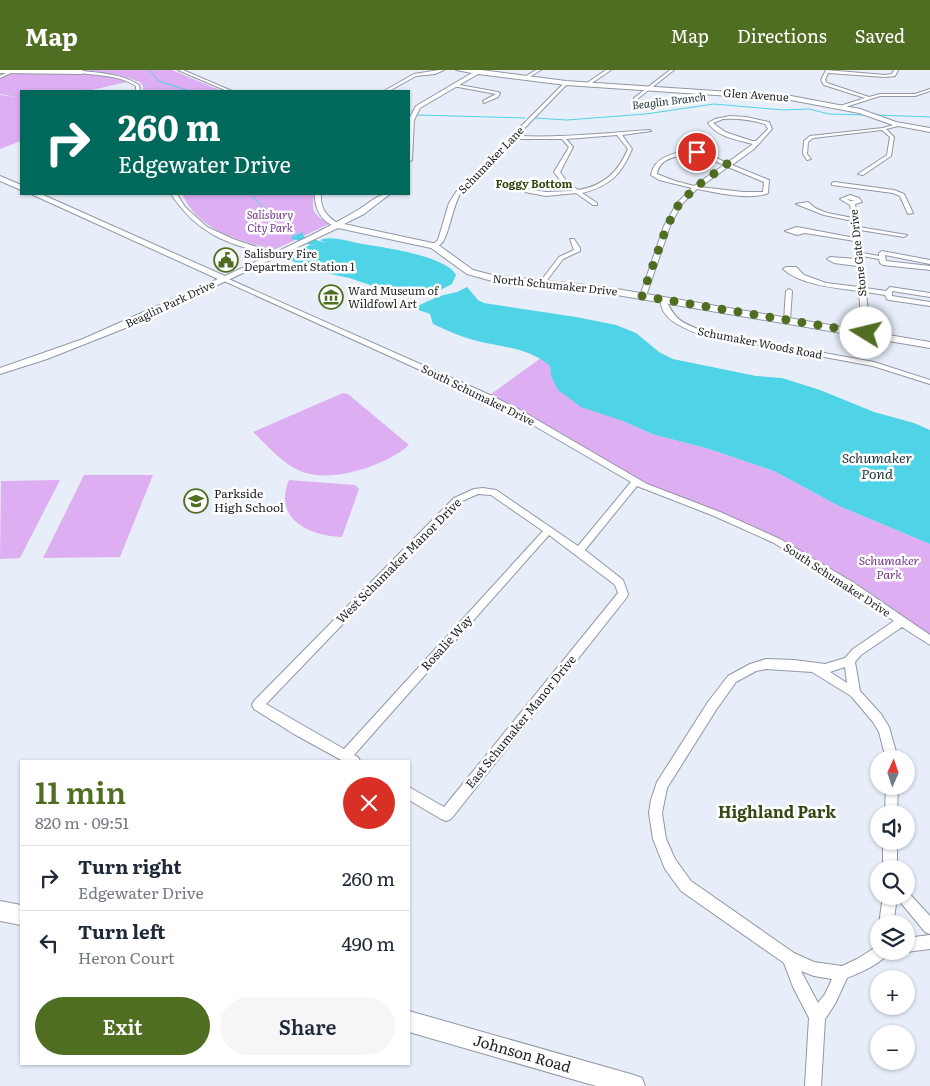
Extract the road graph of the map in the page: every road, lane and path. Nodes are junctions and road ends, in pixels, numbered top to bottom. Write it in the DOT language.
graph roads {
  1 [pos="95,70"];
  2 [pos="180,70"];
  3 [pos="442,70"];
  4 [pos="459,70"];
  5 [pos="538,70"];
  6 [pos="609,70"];
  7 [pos="672,70"];
  8 [pos="896,70"];
  9 [pos="0,71"];
  10 [pos="13,71"];
  11 [pos="479,71"];
  12 [pos="827,71"];
  13 [pos="82,72"];
  14 [pos="0,77"];
  15 [pos="525,78"];
  16 [pos="566,83"];
  17 [pos="588,84"];
  18 [pos="454,85"];
  19 [pos="650,88"];
  20 [pos="138,90"];
  21 [pos="227,90"];
  22 [pos="388,90"];
  23 [pos="930,90"];
  24 [pos="868,98"];
  25 [pos="635,99"];
  26 [pos="484,102"];
  27 [pos="410,106"];
  28 [pos="418,107"];
  29 [pos="842,107"];
  30 [pos="896,125"];
  31 [pos="883,129"];
  32 [pos="930,130"];
  33 [pos="649,131"];
  34 [pos="618,133"];
  35 [pos="513,136"];
  36 [pos="563,138"];
  37 [pos="410,140"];
  38 [pos="756,142"];
  39 [pos="809,159"];
  40 [pos="727,164"];
  41 [pos="861,174"];
  42 [pos="0,178"];
  43 [pos="834,184"];
  44 [pos="696,187"];
  45 [pos="20,188"];
  46 [pos="861,188"];
  47 [pos="527,191"];
  48 [pos="577,191"];
  49 [pos="37,195"];
  50 [pos="175,195"];
  51 [pos="318,195"];
  52 [pos="385,195"];
  53 [pos="595,204"];
  54 [pos="813,209"];
  55 [pos="910,213"];
  56 [pos="856,220"];
  57 [pos="337,225"];
  58 [pos="856,228"];
  59 [pos="805,231"];
  60 [pos="904,236"];
  61 [pos="572,240"];
  62 [pos="858,240"];
  63 [pos="434,246"];
  64 [pos="275,254"];
  65 [pos="882,258"];
  66 [pos="859,260"];
  67 [pos="930,262"];
  68 [pos="930,268"];
  69 [pos="801,276"];
  70 [pos="224,279"];
  71 [pos="543,282"];
  72 [pos="862,289"];
  73 [pos="789,291"];
  74 [pos="888,293"];
  75 [pos="930,295"];
  76 [pos="642,296"];
  77 [pos="663,299"];
  78 [pos="930,304"];
  79 [pos="787,320"];
  80 [pos="866,333"];
  81 [pos="930,346"];
  82 [pos="0,371"];
  83 [pos="930,382"];
  84 [pos="636,482"];
  85 [pos="548,531"];
  86 [pos="578,551"];
  87 [pos="623,594"];
  88 [pos="901,622"];
  89 [pos="930,641"];
  90 [pos="849,661"];
  91 [pos="815,668"];
  92 [pos="855,693"];
  93 [pos="890,750"];
  94 [pos="350,759"];
  95 [pos="410,794"];
  96 [pos="911,905"];
  97 [pos="0,911"];
  98 [pos="20,915"];
  99 [pos="930,927"];
  100 [pos="930,942"];
  101 [pos="915,944"];
  102 [pos="789,958"];
  103 [pos="870,959"];
  104 [pos="842,973"];
  105 [pos="816,1017"];
  106 [pos="410,1021"];
  107 [pos="634,1086"];
  108 [pos="813,1086"];
  1 -- 13 [label="street"];
  2 -- 21 [label="street"];
  3 -- 22 [label="street"];
  4 -- 11 [label="street, Glen Avenue"];
  5 -- 15 [label="street"];
  6 -- 17 [label="street"];
  7 -- 19 [label="street"];
  8 -- 12 [label="street"];
  9 -- 10 [label="street"];
  10 -- 13 [label="street"];
  10 -- 14 [label="street"];
  11 -- 15 [label="street, Glen Avenue"];
  11 -- 18 [label="street"];
  12 -- 24 [label="street"];
  13 -- 20 [label="street"];
  15 -- 16 [label="street, Glen Avenue"];
  16 -- 17 [label="street, Glen Avenue"];
  16 -- 35 [label="street, Schumaker Lane"];
  17 -- 19 [label="street, Glen Avenue"];
  18 -- 26 [label="street"];
  18 -- 28 [label="street"];
  19 -- 25 [label="street"];
  19 -- 29 [label="street, Glen Avenue"];
  23 -- 24 [label="street"];
  24 -- 29 [label="street"];
  27 -- 28 [label="street"];
  28 -- 37 [label="street"];
  29 -- 30 [label="street, Glen Avenue"];
  30 -- 31 [label="street"];
  30 -- 32 [label="street, Glen Avenue"];
  31 -- 39 [label="street"];
  31 -- 41 [label="street"];
  33 -- 34 [label="street"];
  34 -- 36 [label="street"];
  34 -- 48 [label="street"];
  35 -- 36 [label="street"];
  35 -- 63 [label="street, Schumaker Lane"];
  36 -- 48 [label="street"];
  38 -- 38 [label="street"];
  38 -- 40 [label="street"];
  40 -- 44 [label="street"];
  40 -- 44 [label="street"];
  40 -- 44 [label="street"];
  42 -- 45 [label="street"];
  43 -- 46 [label="street"];
  44 -- 76 [label="street"];
  46 -- 55 [label="street"];
  46 -- 56 [label="street, Stone Gate Drive"];
  47 -- 48 [label="street"];
  48 -- 53 [label="street"];
  49 -- 70 [label="street, South Schumaker Drive"];
  50 -- 64 [label="street"];
  51 -- 57 [label="street"];
  52 -- 57 [label="street, Beaglin Park Drive"];
  54 -- 56 [label="street"];
  56 -- 58 [label="street, Stone Gate Drive"];
  57 -- 63 [label="street, North Schumaker Drive"];
  57 -- 64 [label="street, Beaglin Park Drive"];
  58 -- 60 [label="street"];
  58 -- 62 [label="street, Stone Gate Drive"];
  59 -- 62 [label="street"];
  61 -- 71 [label="street"];
  62 -- 66 [label="street, Stone Gate Drive"];
  63 -- 71 [label="street, North Schumaker Drive"];
  64 -- 70 [label="street, Beaglin Park Drive"];
  65 -- 66 [label="street"];
  65 -- 67 [label="street"];
  65 -- 68 [label="street"];
  66 -- 72 [label="street, Stone Gate Drive"];
  69 -- 72 [label="street"];
  70 -- 82 [label="street, Beaglin Park Drive"];
  70 -- 84 [label="street, South Schumaker Drive"];
  71 -- 76 [label="street, North Schumaker Drive"];
  72 -- 74 [label="street"];
  72 -- 80 [label="street, Stone Gate Drive"];
  73 -- 79 [label="street"];
  74 -- 75 [label="street"];
  74 -- 78 [label="street"];
  76 -- 77 [label="street, North Schumaker Drive"];
  77 -- 79 [label="street, North Schumaker Drive"];
  77 -- 83 [label="street, Schumaker Woods Road"];
  79 -- 80 [label="street, North Schumaker Drive"];
  80 -- 81 [label="street, North Schumaker Drive"];
  84 -- 86 [label="street"];
  84 -- 88 [label="street, South Schumaker Drive"];
  85 -- 86 [label="street, West Schumaker Manor Drive"];
  85 -- 94 [label="street, Rosalie Way"];
  85 -- 94 [label="street, West Schumaker Manor Drive"];
  86 -- 87 [label="street, West Schumaker Manor Drive"];
  87 -- 95 [label="street, East Schumaker Manor Drive"];
  88 -- 89 [label="street, South Schumaker Drive"];
  88 -- 90 [label="street"];
  90 -- 91 [label="street"];
  90 -- 92 [label="street"];
  91 -- 92 [label="street"];
  91 -- 102 [label="street"];
  92 -- 93 [label="street"];
  96 -- 99 [label="street"];
  97 -- 98 [label="street"];
  100 -- 101 [label="street"];
  102 -- 104 [label="street"];
  102 -- 105 [label="street"];
  103 -- 104 [label="street"];
  104 -- 105 [label="street"];
  105 -- 108 [label="street"];
  106 -- 107 [label="street, Johnson Road"];
}
